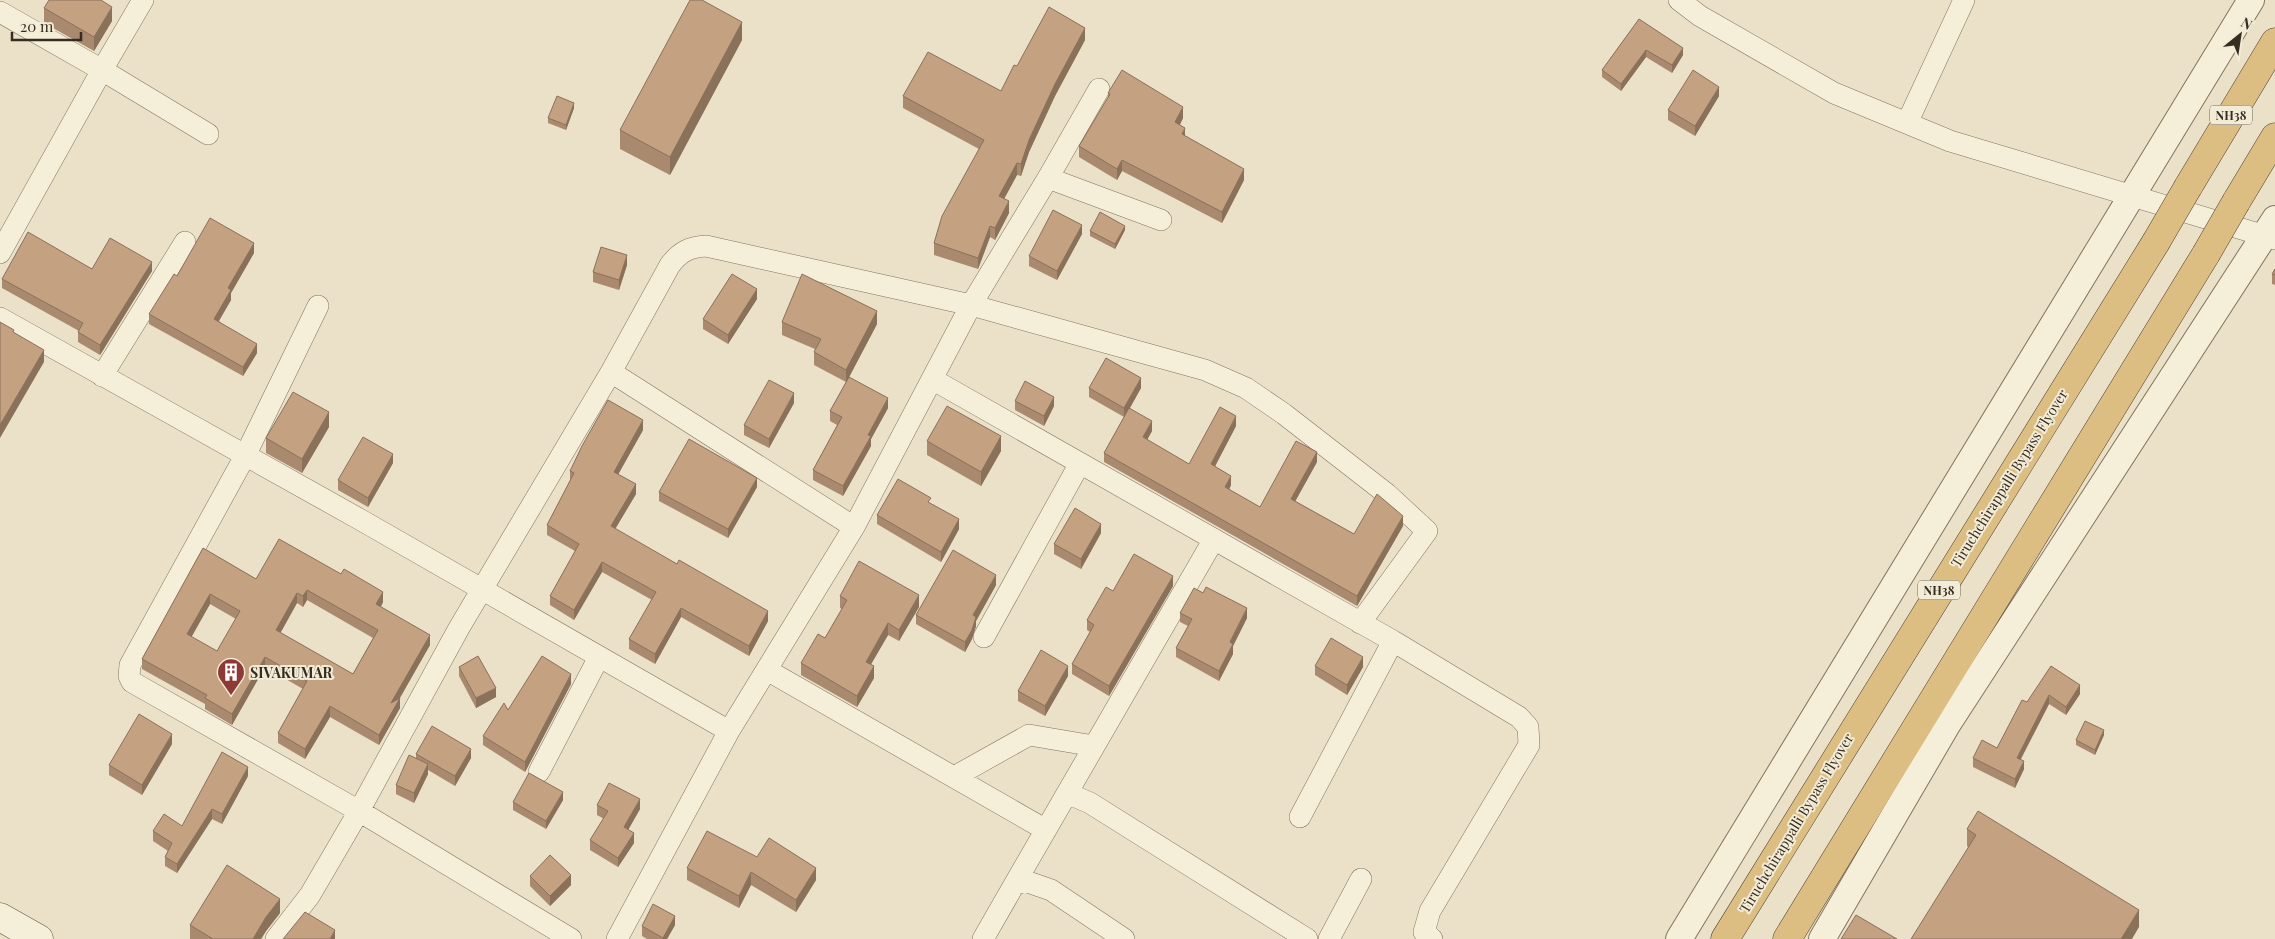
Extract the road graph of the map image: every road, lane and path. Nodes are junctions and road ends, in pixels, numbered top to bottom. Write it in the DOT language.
graph roads {
  1 [pos="143,0"];
  2 [pos="1678,0"];
  3 [pos="1964,0"];
  4 [pos="2251,0"];
  5 [pos="0,12"];
  6 [pos="2275,42"];
  7 [pos="102,70"];
  8 [pos="1099,89"];
  9 [pos="1907,123"];
  10 [pos="208,134"];
  11 [pos="2275,138"];
  12 [pos="1048,178"];
  13 [pos="2132,195"];
  14 [pos="1161,220"];
  15 [pos="2272,231"];
  16 [pos="185,242"];
  17 [pos="0,254"];
  18 [pos="972,305"];
  19 [pos="318,306"];
  20 [pos="0,318"];
  21 [pos="611,372"];
  22 [pos="102,376"];
  23 [pos="932,379"];
  24 [pos="245,456"];
  25 [pos="1080,464"];
  26 [pos="854,527"];
  27 [pos="1214,540"];
  28 [pos="482,590"];
  29 [pos="1360,623"];
  30 [pos="984,637"];
  31 [pos="1393,641"];
  32 [pos="599,656"];
  33 [pos="767,670"];
  34 [pos="729,732"];
  35 [pos="1094,746"];
  36 [pos="539,772"];
  37 [pos="954,777"];
  38 [pos="1067,793"];
  39 [pos="359,811"];
  40 [pos="1300,817"];
  41 [pos="1046,830"];
  42 [pos="1361,879"];
  43 [pos="1014,885"];
  44 [pos="0,917"];
  45 [pos="39,939"];
  46 [pos="276,939"];
  47 [pos="571,939"];
  48 [pos="617,939"];
  49 [pos="983,939"];
  50 [pos="1124,939"];
  51 [pos="1307,939"];
  52 [pos="1329,939"];
  53 [pos="1432,939"];
  54 [pos="1679,939"];
  55 [pos="1725,939"];
  56 [pos="1787,939"];
  57 [pos="1822,939"];
  1 -- 7 [label="street"];
  2 -- 9 [label="street"];
  3 -- 9 [label="street"];
  4 -- 13 [label="street"];
  5 -- 7 [label="street"];
  6 -- 55 [label="highway, Tiruchchirappalli Bypass Flyover / NH38, bridge"];
  7 -- 10 [label="street"];
  7 -- 17 [label="street"];
  8 -- 12 [label="street"];
  9 -- 13 [label="street"];
  11 -- 56 [label="highway, bridge"];
  12 -- 14 [label="street"];
  12 -- 18 [label="street"];
  13 -- 15 [label="street"];
  13 -- 54 [label="street"];
  15 -- 57 [label="street"];
  16 -- 22 [label="street"];
  18 -- 21 [label="street"];
  18 -- 23 [label="street"];
  18 -- 29 [label="street"];
  19 -- 24 [label="street"];
  20 -- 22 [label="street"];
  21 -- 26 [label="street"];
  21 -- 28 [label="street"];
  22 -- 24 [label="street"];
  23 -- 25 [label="street"];
  23 -- 26 [label="street"];
  24 -- 28 [label="street"];
  24 -- 39 [label="street"];
  25 -- 27 [label="street"];
  25 -- 30 [label="street"];
  26 -- 33 [label="street"];
  27 -- 29 [label="street"];
  27 -- 35 [label="street"];
  28 -- 32 [label="street"];
  28 -- 39 [label="street"];
  29 -- 31 [label="street"];
  31 -- 40 [label="street"];
  31 -- 53 [label="street"];
  32 -- 34 [label="street"];
  32 -- 36 [label="street"];
  33 -- 34 [label="street"];
  33 -- 37 [label="street"];
  34 -- 48 [label="street"];
  35 -- 37 [label="street"];
  35 -- 38 [label="street"];
  37 -- 41 [label="street"];
  38 -- 41 [label="street"];
  38 -- 51 [label="street"];
  39 -- 46 [label="street"];
  39 -- 47 [label="street"];
  41 -- 43 [label="street"];
  42 -- 52 [label="street"];
  43 -- 49 [label="street"];
  43 -- 50 [label="street"];
  44 -- 45 [label="main road"];
}
